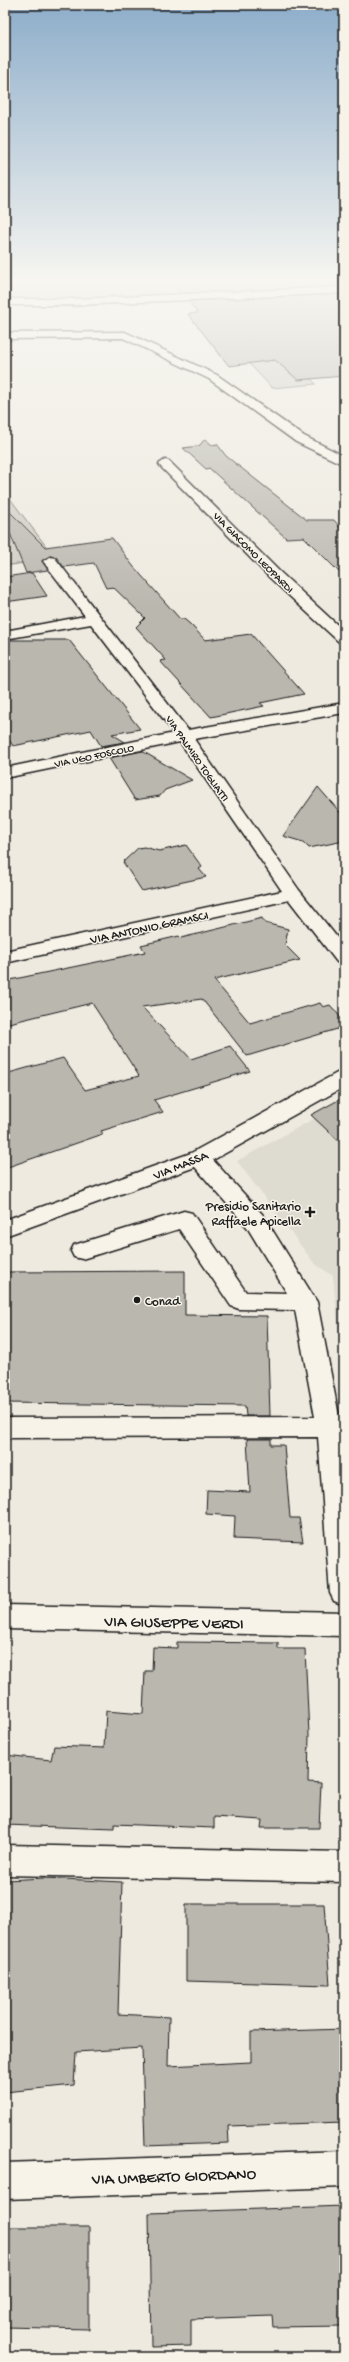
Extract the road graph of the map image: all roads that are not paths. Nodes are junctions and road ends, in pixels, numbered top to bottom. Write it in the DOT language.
graph roads {
  1 [pos="229,389"];
  2 [pos="344,462"];
  3 [pos="166,464"];
  4 [pos="50,560"];
  5 [pos="94,619"];
  6 [pos="5,635"];
  7 [pos="344,639"];
  8 [pos="344,708"];
  9 [pos="184,736"];
  10 [pos="5,773"];
  11 [pos="293,894"];
  12 [pos="5,957"];
  13 [pos="344,958"];
  14 [pos="344,1078"];
  15 [pos="199,1158"];
  16 [pos="5,1228"];
  17 [pos="82,1251"];
  18 [pos="305,1302"];
  19 [pos="330,1427"];
  20 [pos="5,1428"];
  21 [pos="344,1593"];
  22 [pos="5,1617"];
  23 [pos="344,1624"];
  24 [pos="5,1860"];
  25 [pos="344,1868"];
  26 [pos="344,2169"];
  27 [pos="5,2181"];
  1 -- 2 [label="street"];
  3 -- 7 [label="street, VIA GIACOMO LEOPARDI"];
  4 -- 5 [label="street, VIA PALMIRO TOGLIATTI"];
  5 -- 6 [label="street"];
  5 -- 9 [label="street, VIA PALMIRO TOGLIATTI"];
  8 -- 9 [label="street"];
  9 -- 10 [label="street, VIA UGO FOSCOLO"];
  9 -- 11 [label="street, VIA PALMIRO TOGLIATTI"];
  11 -- 12 [label="street, VIA ANTONIO GRAMSCI"];
  11 -- 13 [label="street, VIA PALMIRO TOGLIATTI"];
  14 -- 15 [label="street, VIA MASSA"];
  15 -- 16 [label="street, VIA MASSA"];
  15 -- 18 [label="street"];
  17 -- 18 [label="street"];
  18 -- 19 [label="street"];
  19 -- 20 [label="street"];
  19 -- 21 [label="street"];
  22 -- 23 [label="street, VIA GIUSEPPE VERDI"];
  24 -- 25 [label="street"];
  26 -- 27 [label="street, VIA UMBERTO GIORDANO"];
}
